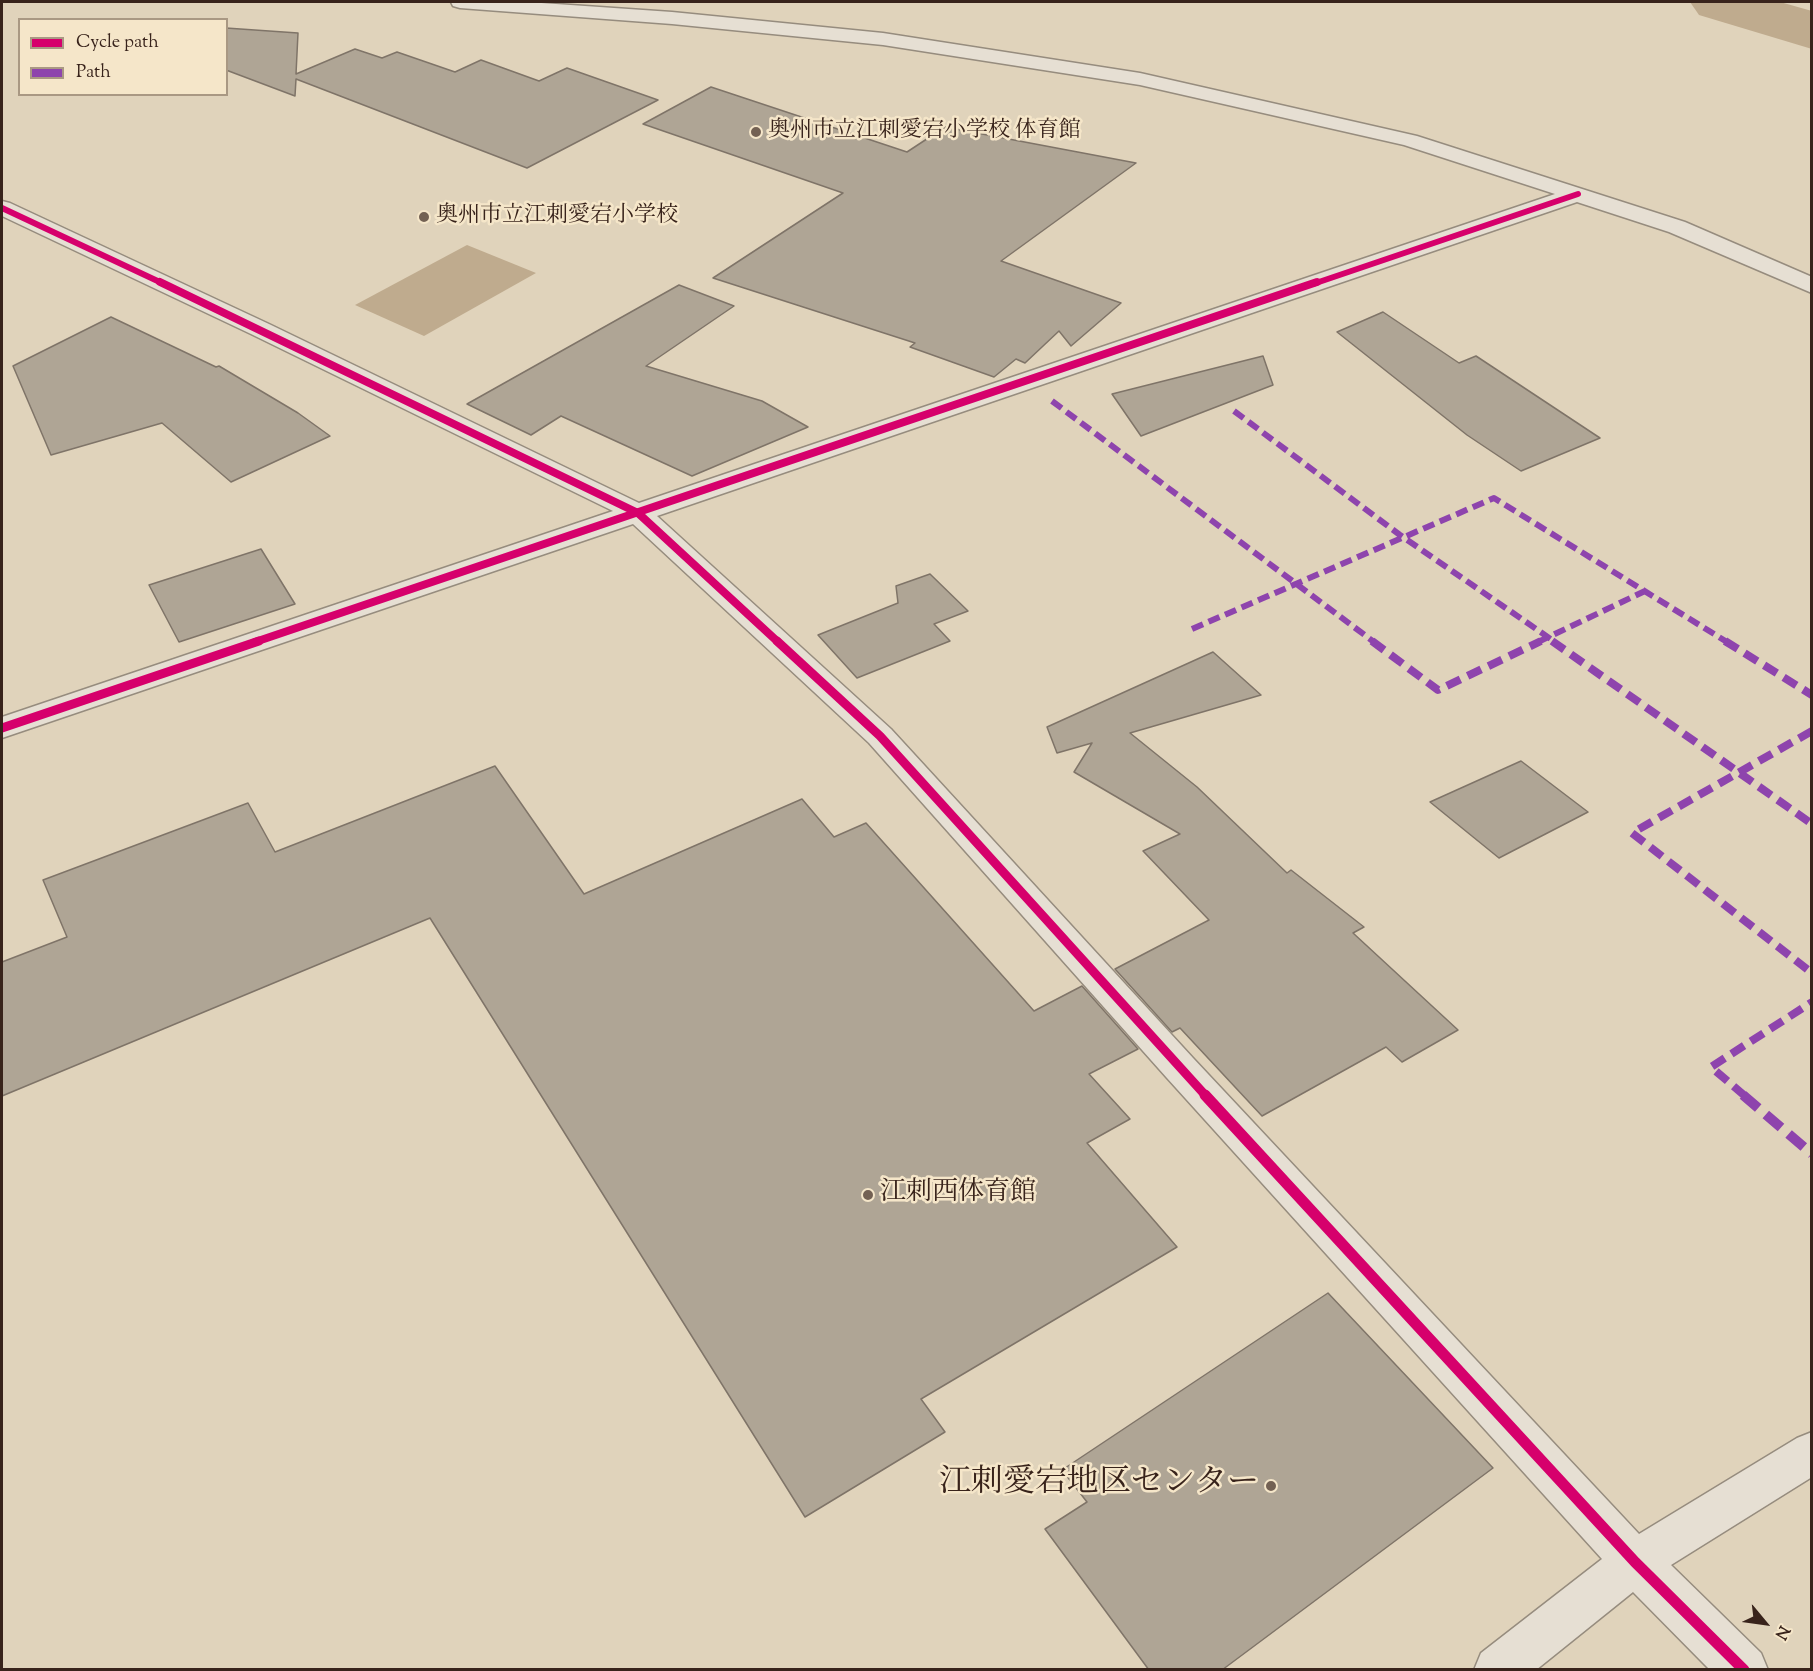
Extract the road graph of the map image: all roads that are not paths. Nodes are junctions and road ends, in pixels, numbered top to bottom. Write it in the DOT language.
graph roads {
  1 [pos="460,2"];
  2 [pos="1578,194"];
  3 [pos="2,208"];
  4 [pos="1812,285"];
  5 [pos="638,513"];
  6 [pos="2,728"];
  7 [pos="1812,1452"];
  8 [pos="1635,1562"];
  9 [pos="1498,1670"];
  10 [pos="1744,1670"];
  1 -- 2 [label="street"];
  2 -- 4 [label="street"];
  2 -- 5 [label="street"];
  3 -- 5 [label="street"];
  5 -- 6 [label="street"];
  5 -- 8 [label="street"];
  7 -- 8 [label="street"];
  8 -- 9 [label="street"];
  8 -- 10 [label="street"];
}
